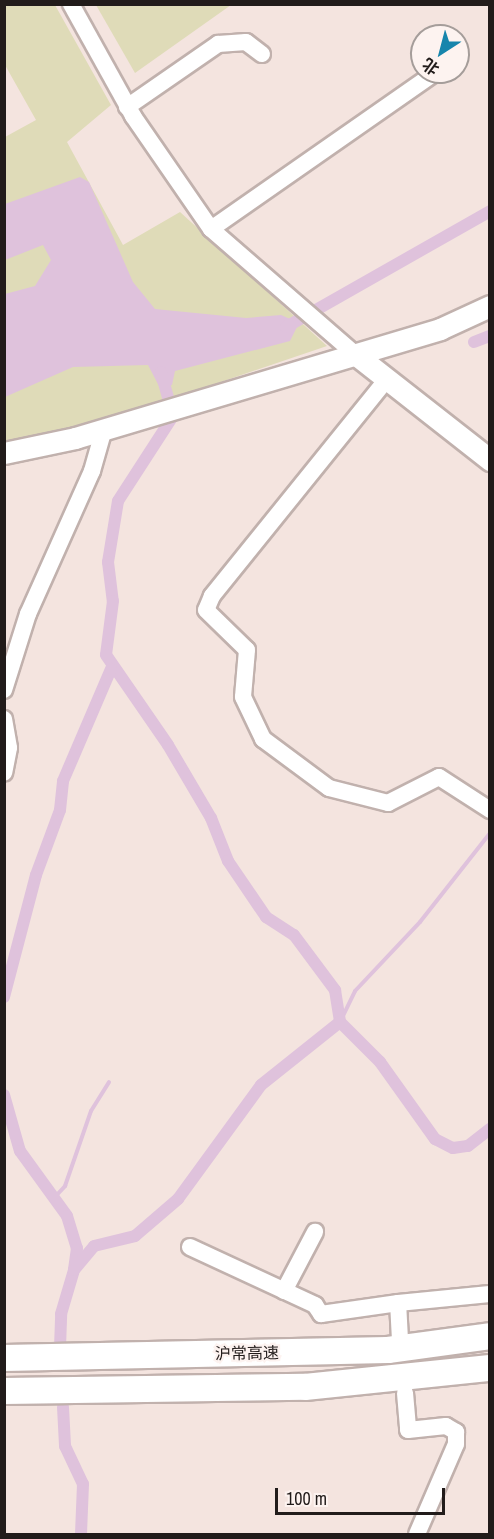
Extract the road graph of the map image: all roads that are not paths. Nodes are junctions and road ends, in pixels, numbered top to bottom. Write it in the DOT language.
graph roads {
  1 [pos="71,4"];
  2 [pos="262,54"];
  3 [pos="419,84"];
  4 [pos="128,106"];
  5 [pos="211,229"];
  6 [pos="489,306"];
  7 [pos="355,354"];
  8 [pos="387,379"];
  9 [pos="104,429"];
  10 [pos="4,453"];
  11 [pos="489,460"];
  12 [pos="4,690"];
  13 [pos="4,719"];
  14 [pos="4,773"];
  15 [pos="489,810"];
  16 [pos="315,1232"];
  17 [pos="190,1247"];
  18 [pos="284,1291"];
  19 [pos="489,1294"];
  20 [pos="398,1303"];
  21 [pos="489,1336"];
  22 [pos="400,1340"];
  23 [pos="4,1358"];
  24 [pos="489,1368"];
  25 [pos="4,1391"];
  26 [pos="405,1393"];
  27 [pos="417,1534"];
  1 -- 4 [label="street"];
  2 -- 4 [label="street"];
  3 -- 5 [label="street"];
  4 -- 5 [label="street"];
  5 -- 7 [label="street"];
  6 -- 7 [label="main road"];
  7 -- 8 [label="main road"];
  7 -- 9 [label="main road"];
  8 -- 11 [label="main road"];
  8 -- 15 [label="street"];
  9 -- 10 [label="main road"];
  9 -- 12 [label="street"];
  13 -- 14 [label="street"];
  16 -- 18 [label="street"];
  17 -- 18 [label="street"];
  18 -- 20 [label="street"];
  19 -- 20 [label="street"];
  20 -- 22 [label="street"];
  21 -- 23 [label="highway, 沪常高速"];
  24 -- 25 [label="highway"];
  26 -- 27 [label="street"];
}
